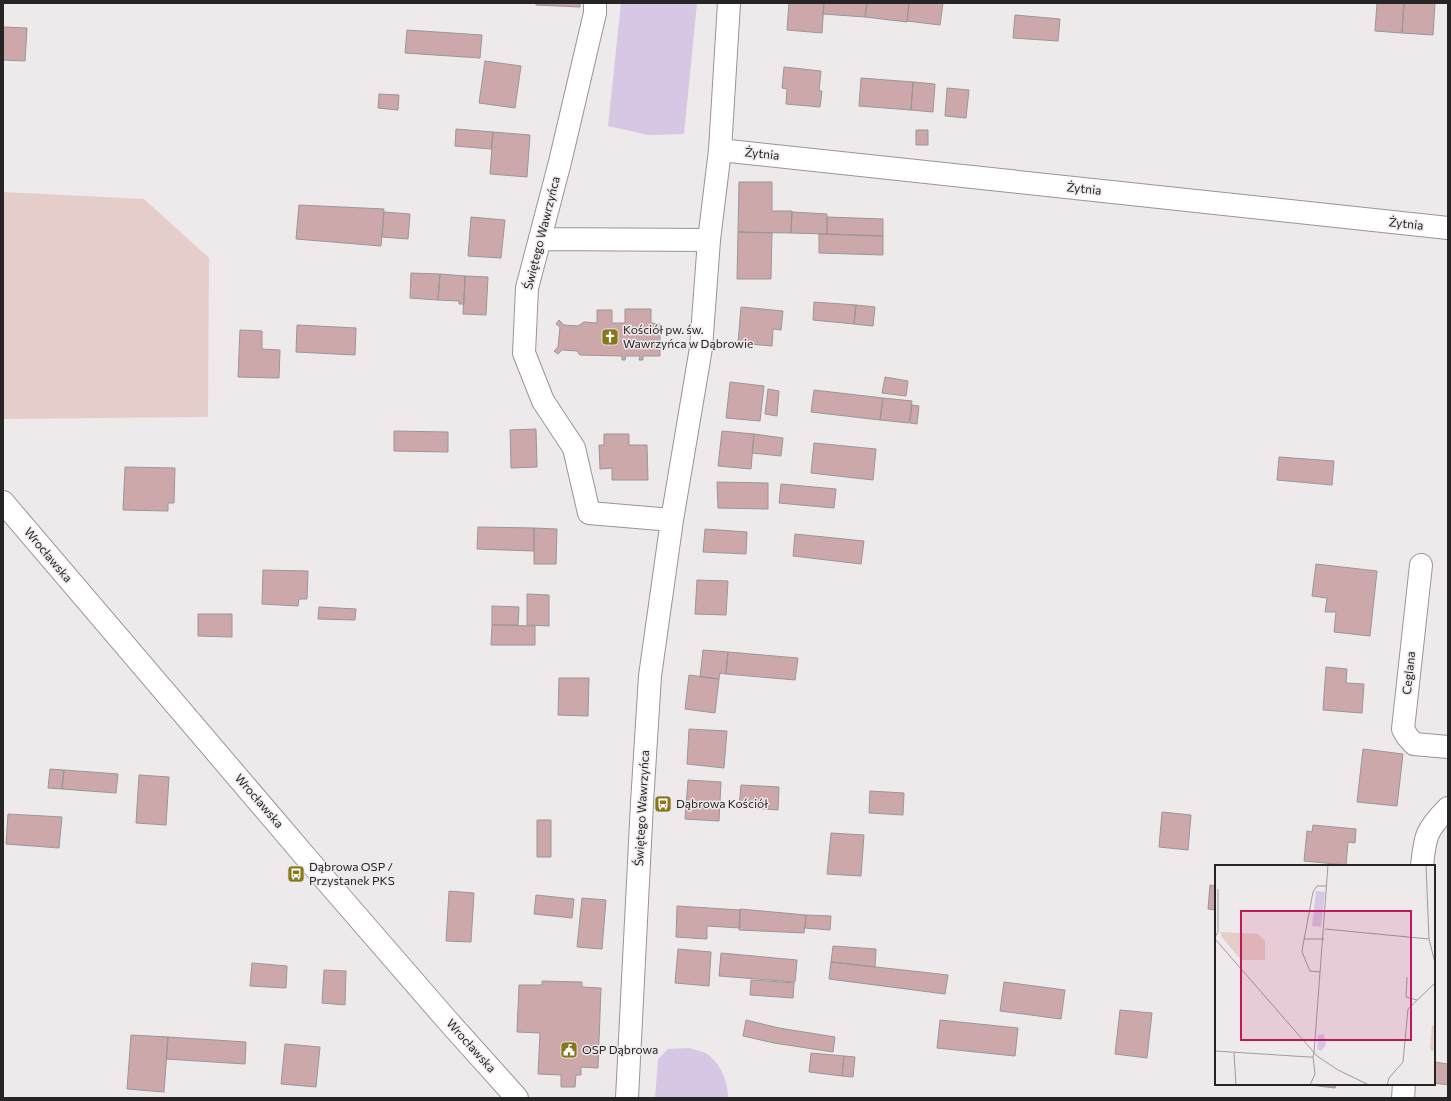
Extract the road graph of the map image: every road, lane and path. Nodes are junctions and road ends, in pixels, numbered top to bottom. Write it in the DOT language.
graph roads {
  1 [pos="595,3"];
  2 [pos="729,3"];
  3 [pos="720,150"];
  4 [pos="1448,228"];
  5 [pos="540,239"];
  6 [pos="709,240"];
  7 [pos="3,502"];
  8 [pos="672,520"];
  9 [pos="1421,565"];
  10 [pos="1448,747"];
  11 [pos="1448,808"];
  12 [pos="1422,865"];
  13 [pos="1404,1085"];
  14 [pos="517,1098"];
  15 [pos="627,1098"];
  16 [pos="1403,1098"];
  1 -- 5 [label="street, Świętego Wawrzyńca"];
  2 -- 3 [label="street, Świętego Wawrzyńca"];
  3 -- 4 [label="street, Żytnia"];
  3 -- 6 [label="street, Świętego Wawrzyńca"];
  5 -- 6 [label="street"];
  5 -- 8 [label="street, Świętego Wawrzyńca"];
  6 -- 8 [label="street, Świętego Wawrzyńca"];
  7 -- 14 [label="street, Wrocławska"];
  8 -- 15 [label="street, Świętego Wawrzyńca"];
  9 -- 10 [label="street, Ceglana"];
  11 -- 12 [label="street"];
  13 -- 16 [label="street"];
}
